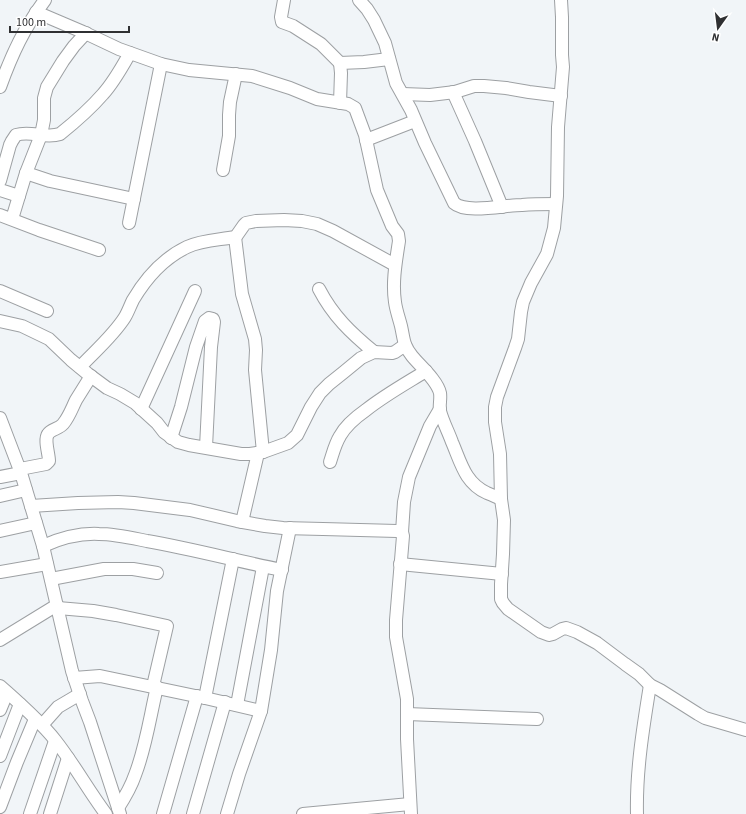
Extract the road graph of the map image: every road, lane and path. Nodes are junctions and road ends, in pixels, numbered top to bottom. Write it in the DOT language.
graph roads {
  1 [pos="45,0"];
  2 [pos="284,0"];
  3 [pos="359,0"];
  4 [pos="561,0"];
  5 [pos="36,12"];
  6 [pos="86,33"];
  7 [pos="130,53"];
  8 [pos="389,59"];
  9 [pos="5,60"];
  10 [pos="340,63"];
  11 [pos="161,64"];
  12 [pos="236,74"];
  13 [pos="0,87"];
  14 [pos="453,92"];
  15 [pos="403,94"];
  16 [pos="561,96"];
  17 [pos="340,103"];
  18 [pos="415,121"];
  19 [pos="41,135"];
  20 [pos="366,140"];
  21 [pos="223,170"];
  22 [pos="26,173"];
  23 [pos="0,181"];
  24 [pos="0,190"];
  25 [pos="19,196"];
  26 [pos="134,199"];
  27 [pos="556,204"];
  28 [pos="502,207"];
  29 [pos="0,215"];
  30 [pos="12,219"];
  31 [pos="130,223"];
  32 [pos="235,237"];
  33 [pos="99,250"];
  34 [pos="395,265"];
  35 [pos="319,289"];
  36 [pos="0,291"];
  37 [pos="194,291"];
  38 [pos="47,311"];
  39 [pos="0,321"];
  40 [pos="404,345"];
  41 [pos="374,352"];
  42 [pos="80,368"];
  43 [pos="426,371"];
  44 [pos="91,376"];
  45 [pos="141,409"];
  46 [pos="440,409"];
  47 [pos="0,418"];
  48 [pos="171,438"];
  49 [pos="206,448"];
  50 [pos="260,452"];
  51 [pos="330,462"];
  52 [pos="21,471"];
  53 [pos="0,477"];
  54 [pos="26,490"];
  55 [pos="0,496"];
  56 [pos="501,499"];
  57 [pos="31,506"];
  58 [pos="242,522"];
  59 [pos="36,523"];
  60 [pos="290,528"];
  61 [pos="0,531"];
  62 [pos="402,532"];
  63 [pos="43,546"];
  64 [pos="233,559"];
  65 [pos="47,564"];
  66 [pos="400,564"];
  67 [pos="263,566"];
  68 [pos="1,570"];
  69 [pos="282,570"];
  70 [pos="157,573"];
  71 [pos="502,574"];
  72 [pos="51,579"];
  73 [pos="57,606"];
  74 [pos="0,640"];
  75 [pos="74,678"];
  76 [pos="650,685"];
  77 [pos="155,687"];
  78 [pos="4,689"];
  79 [pos="80,694"];
  80 [pos="201,697"];
  81 [pos="225,702"];
  82 [pos="20,704"];
  83 [pos="237,705"];
  84 [pos="0,710"];
  85 [pos="261,711"];
  86 [pos="407,714"];
  87 [pos="537,719"];
  88 [pos="38,722"];
  89 [pos="746,730"];
  90 [pos="55,741"];
  91 [pos="0,756"];
  92 [pos="68,758"];
  93 [pos="0,808"];
  94 [pos="410,809"];
  95 [pos="119,811"];
  96 [pos="30,814"];
  97 [pos="50,814"];
  98 [pos="106,814"];
  99 [pos="163,814"];
  100 [pos="193,814"];
  101 [pos="227,814"];
  102 [pos="303,814"];
  103 [pos="637,814"];
  1 -- 5 [label="street"];
  2 -- 10 [label="street"];
  3 -- 8 [label="street"];
  4 -- 16 [label="street"];
  5 -- 6 [label="street"];
  5 -- 9 [label="street"];
  6 -- 7 [label="street"];
  6 -- 19 [label="street"];
  7 -- 11 [label="street"];
  7 -- 19 [label="street"];
  8 -- 10 [label="street"];
  8 -- 15 [label="street"];
  9 -- 13 [label="street"];
  10 -- 17 [label="street"];
  11 -- 12 [label="street"];
  11 -- 26 [label="street"];
  12 -- 17 [label="street"];
  12 -- 21 [label="street"];
  14 -- 15 [label="street"];
  14 -- 16 [label="street"];
  14 -- 28 [label="street"];
  15 -- 18 [label="street"];
  16 -- 27 [label="street"];
  17 -- 20 [label="street"];
  18 -- 20 [label="street"];
  18 -- 28 [label="street"];
  19 -- 22 [label="street"];
  19 -- 23 [label="street"];
  20 -- 34 [label="street"];
  22 -- 25 [label="street"];
  22 -- 26 [label="street"];
  24 -- 25 [label="street"];
  25 -- 30 [label="street"];
  26 -- 31 [label="street"];
  27 -- 28 [label="street"];
  27 -- 56 [label="street"];
  29 -- 30 [label="street"];
  30 -- 33 [label="street"];
  32 -- 34 [label="street"];
  32 -- 42 [label="street"];
  32 -- 50 [label="street"];
  34 -- 40 [label="street"];
  35 -- 41 [label="street"];
  36 -- 38 [label="street"];
  37 -- 45 [label="street"];
  39 -- 42 [label="street"];
  40 -- 41 [label="street"];
  40 -- 43 [label="street"];
  41 -- 50 [label="street"];
  42 -- 44 [label="street"];
  43 -- 46 [label="street"];
  43 -- 51 [label="street"];
  44 -- 45 [label="street"];
  44 -- 52 [label="street"];
  45 -- 48 [label="street"];
  46 -- 56 [label="street"];
  46 -- 62 [label="street"];
  47 -- 52 [label="street"];
  48 -- 49 [label="street"];
  48 -- 49 [label="street"];
  49 -- 50 [label="street"];
  50 -- 58 [label="street"];
  52 -- 53 [label="street"];
  52 -- 54 [label="street"];
  54 -- 55 [label="street"];
  54 -- 57 [label="street"];
  56 -- 71 [label="street"];
  57 -- 58 [label="street"];
  57 -- 59 [label="street"];
  58 -- 60 [label="street"];
  59 -- 61 [label="street"];
  59 -- 63 [label="street"];
  60 -- 62 [label="street"];
  60 -- 69 [label="street"];
  62 -- 66 [label="street"];
  63 -- 64 [label="street"];
  63 -- 65 [label="street"];
  64 -- 67 [label="street"];
  64 -- 80 [label="street"];
  65 -- 68 [label="street"];
  65 -- 72 [label="street"];
  66 -- 71 [label="street"];
  66 -- 86 [label="street"];
  67 -- 69 [label="street"];
  67 -- 83 [label="street"];
  69 -- 85 [label="street"];
  70 -- 72 [label="street"];
  71 -- 76 [label="street"];
  72 -- 73 [label="street"];
  73 -- 74 [label="street"];
  73 -- 75 [label="street"];
  73 -- 77 [label="street"];
  75 -- 77 [label="street"];
  75 -- 79 [label="street"];
  76 -- 89 [label="street"];
  76 -- 103 [label="street"];
  77 -- 80 [label="street"];
  77 -- 95 [label="street"];
  78 -- 82 [label="street"];
  78 -- 84 [label="street"];
  79 -- 88 [label="street"];
  79 -- 95 [label="street"];
  80 -- 81 [label="street"];
  80 -- 99 [label="street"];
  81 -- 83 [label="street"];
  81 -- 100 [label="street"];
  82 -- 88 [label="street"];
  82 -- 91 [label="street"];
  83 -- 85 [label="street"];
  85 -- 101 [label="street"];
  86 -- 87 [label="street"];
  86 -- 94 [label="street"];
  88 -- 90 [label="street"];
  88 -- 93 [label="street"];
  90 -- 92 [label="street"];
  90 -- 96 [label="street"];
  92 -- 97 [label="street"];
  92 -- 98 [label="street"];
  94 -- 102 [label="street"];
}
